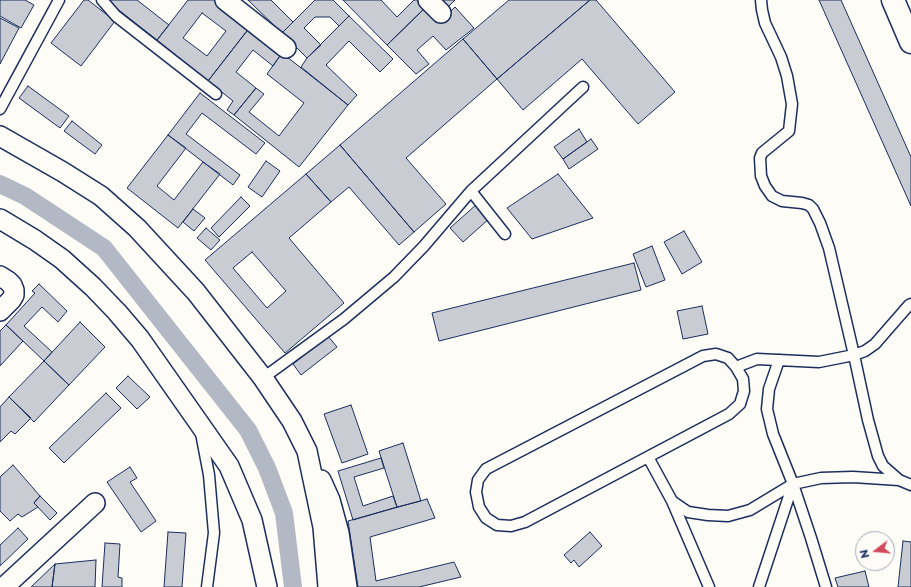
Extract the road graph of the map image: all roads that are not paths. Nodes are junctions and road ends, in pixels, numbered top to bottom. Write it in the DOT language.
graph roads {
  1 [pos="59,0"];
  2 [pos="102,0"];
  3 [pos="225,0"];
  4 [pos="428,0"];
  5 [pos="762,0"];
  6 [pos="893,0"];
  7 [pos="441,13"];
  8 [pos="911,42"];
  9 [pos="286,48"];
  10 [pos="583,87"];
  11 [pos="216,94"];
  12 [pos="0,110"];
  13 [pos="0,136"];
  14 [pos="471,191"];
  15 [pos="0,219"];
  16 [pos="505,234"];
  17 [pos="0,276"];
  18 [pos="911,304"];
  19 [pos="0,311"];
  20 [pos="854,355"];
  21 [pos="778,360"];
  22 [pos="736,367"];
  23 [pos="262,378"];
  24 [pos="199,423"];
  25 [pos="307,451"];
  26 [pos="648,457"];
  27 [pos="899,480"];
  28 [pos="793,484"];
  29 [pos="911,485"];
  30 [pos="672,501"];
  31 [pos="95,503"];
  32 [pos="4,587"];
  33 [pos="207,587"];
  34 [pos="267,587"];
  35 [pos="328,587"];
  36 [pos="347,587"];
  37 [pos="709,587"];
  38 [pos="759,587"];
  39 [pos="826,587"];
  1 -- 12 [label="lane"];
  2 -- 11 [label="lane"];
  3 -- 9 [label="street"];
  4 -- 7 [label="street"];
  5 -- 20 [label="lane"];
  6 -- 8 [label="main road"];
  10 -- 14 [label="lane"];
  13 -- 23 [label="street"];
  14 -- 16 [label="lane"];
  14 -- 23 [label="lane"];
  15 -- 24 [label="street"];
  17 -- 19 [label="street"];
  18 -- 20 [label="lane"];
  20 -- 21 [label="lane"];
  20 -- 27 [label="lane"];
  21 -- 22 [label="lane"];
  21 -- 28 [label="lane"];
  22 -- 26 [label="lane"];
  22 -- 26 [label="lane"];
  23 -- 25 [label="street"];
  24 -- 33 [label="lane"];
  24 -- 34 [label="street"];
  25 -- 35 [label="street"];
  25 -- 36 [label="street"];
  26 -- 30 [label="lane"];
  27 -- 28 [label="lane"];
  27 -- 29 [label="lane"];
  28 -- 30 [label="lane"];
  28 -- 38 [label="lane"];
  28 -- 39 [label="lane"];
  30 -- 37 [label="lane"];
  31 -- 32 [label="street"];
}
